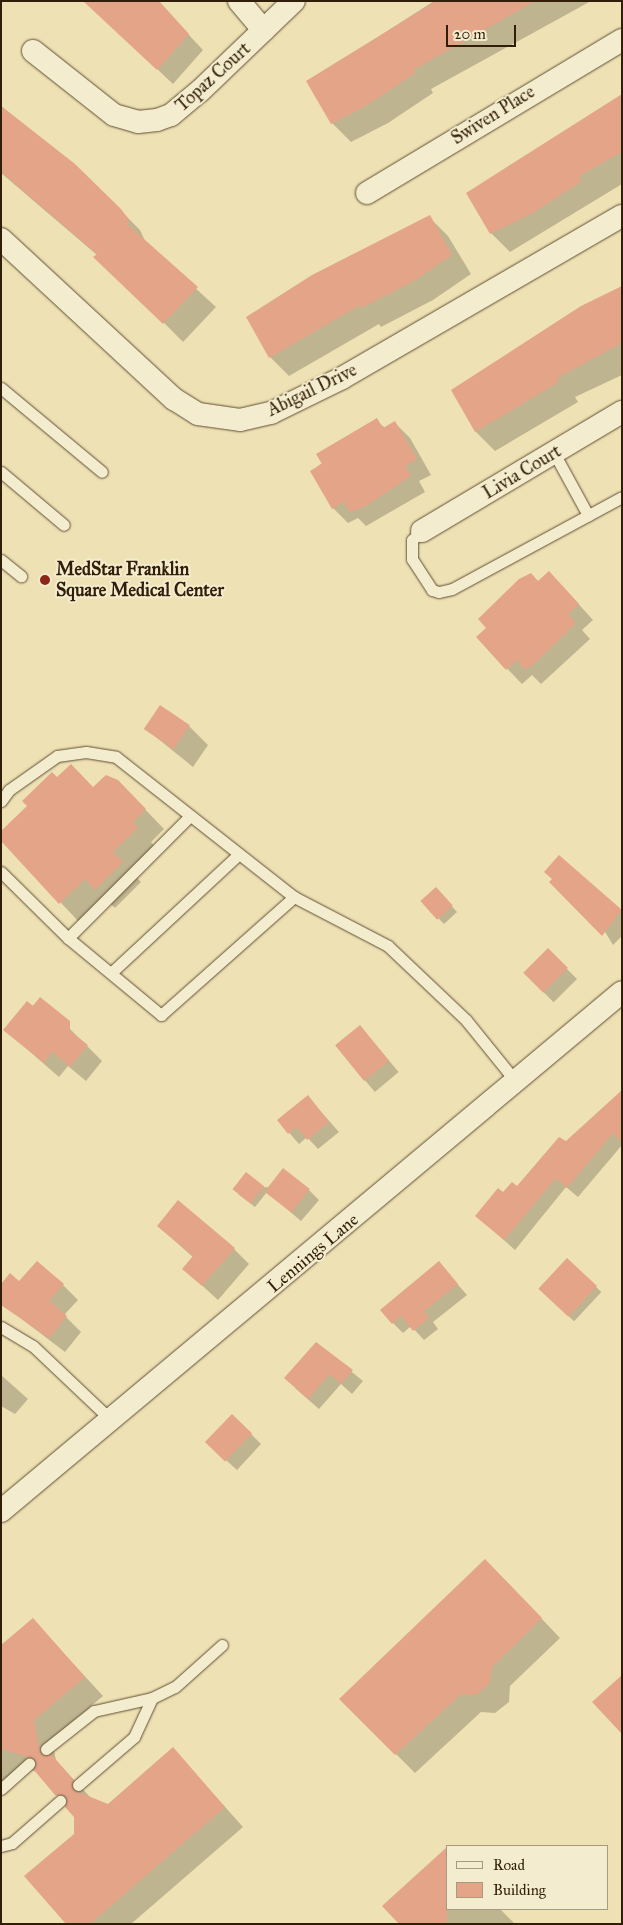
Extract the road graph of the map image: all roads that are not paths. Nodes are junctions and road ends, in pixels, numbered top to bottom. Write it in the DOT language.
graph roads {
  1 [pos="239,1"];
  2 [pos="294,1"];
  3 [pos="263,30"];
  4 [pos="622,40"];
  5 [pos="34,51"];
  6 [pos="367,193"];
  7 [pos="622,216"];
  8 [pos="1,239"];
  9 [pos="1,388"];
  10 [pos="622,412"];
  11 [pos="554,453"];
  12 [pos="1,472"];
  13 [pos="102,472"];
  14 [pos="622,497"];
  15 [pos="588,515"];
  16 [pos="64,525"];
  17 [pos="422,531"];
  18 [pos="1,560"];
  19 [pos="21,576"];
  20 [pos="1,801"];
  21 [pos="190,816"];
  22 [pos="239,854"];
  23 [pos="1,872"];
  24 [pos="294,897"];
  25 [pos="68,938"];
  26 [pos="113,971"];
  27 [pos="622,992"];
  28 [pos="517,1083"];
  29 [pos="1,1327"];
  30 [pos="111,1420"];
  31 [pos="1,1511"];
  32 [pos="222,1645"];
  33 [pos="152,1698"];
  34 [pos="46,1749"];
  35 [pos="29,1764"];
  36 [pos="78,1785"];
  37 [pos="1,1789"];
  38 [pos="60,1801"];
  39 [pos="1,1846"];
  1 -- 3 [label="street"];
  2 -- 3 [label="street, Topaz Court"];
  3 -- 5 [label="street, Topaz Court"];
  4 -- 6 [label="street, Swiven Place"];
  7 -- 8 [label="street, Abigail Drive"];
  9 -- 13 [label="lane"];
  10 -- 11 [label="street, Livia Court"];
  11 -- 15 [label="lane"];
  11 -- 17 [label="street, Livia Court"];
  12 -- 16 [label="lane"];
  14 -- 15 [label="lane"];
  15 -- 17 [label="lane"];
  18 -- 19 [label="lane"];
  20 -- 21 [label="lane"];
  21 -- 22 [label="lane"];
  21 -- 25 [label="lane"];
  22 -- 24 [label="lane"];
  22 -- 26 [label="lane"];
  23 -- 25 [label="lane"];
  24 -- 26 [label="lane"];
  24 -- 28 [label="lane"];
  25 -- 26 [label="lane"];
  27 -- 28 [label="street, Lennings Lane"];
  28 -- 30 [label="street, Lennings Lane"];
  29 -- 30 [label="lane"];
  30 -- 31 [label="street, Lennings Lane"];
  32 -- 33 [label="lane"];
  33 -- 34 [label="lane"];
  33 -- 36 [label="lane"];
  35 -- 37 [label="lane"];
  38 -- 39 [label="lane"];
}
